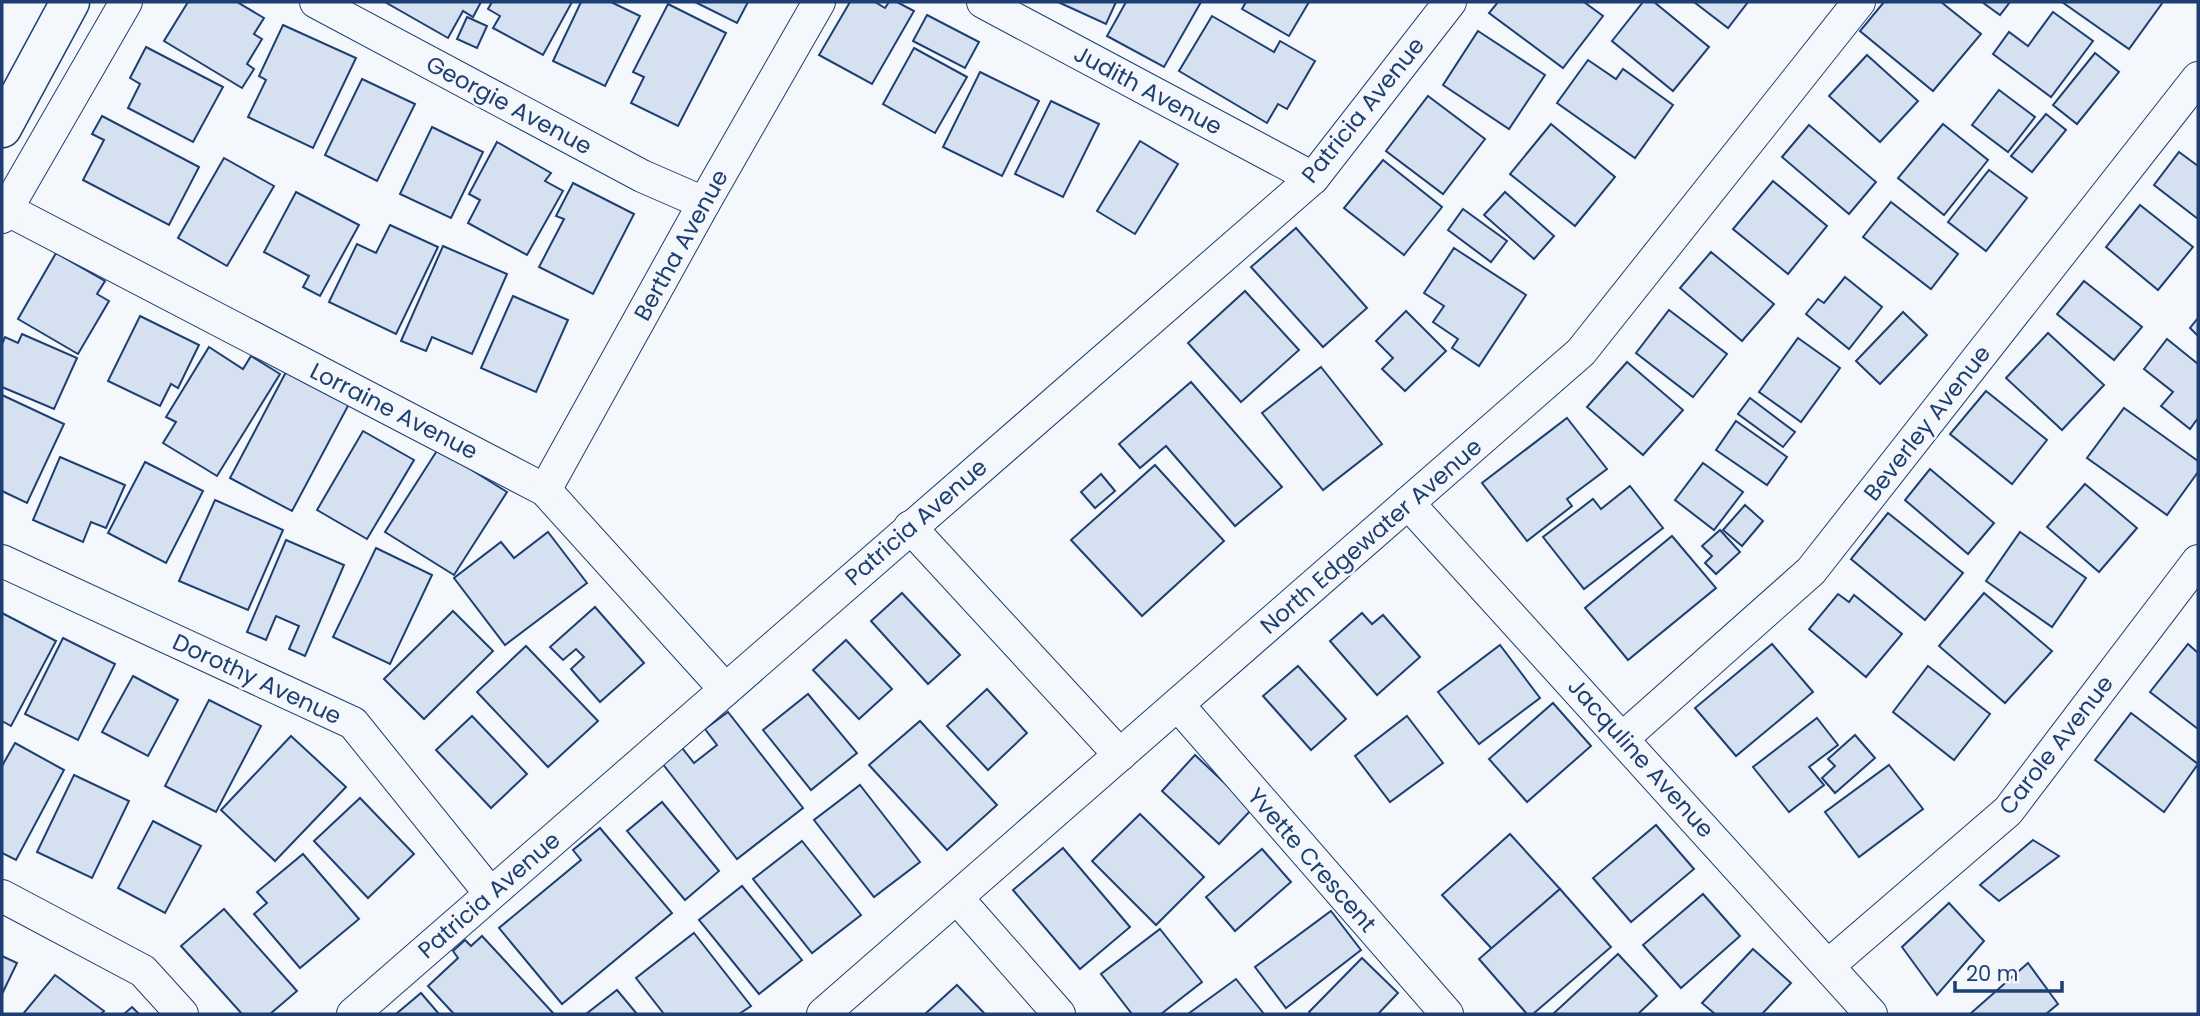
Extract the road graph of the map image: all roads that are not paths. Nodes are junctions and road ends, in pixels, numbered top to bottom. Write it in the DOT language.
graph roads {
  1 [pos="70,2"];
  2 [pos="126,2"];
  3 [pos="316,2"];
  4 [pos="819,2"];
  5 [pos="983,2"];
  6 [pos="1450,2"];
  7 [pos="1859,2"];
  8 [pos="2198,78"];
  9 [pos="2,128"];
  10 [pos="1313,178"];
  11 [pos="705,202"];
  12 [pos="4,213"];
  13 [pos="545,490"];
  14 [pos="1408,503"];
  15 [pos="911,527"];
  16 [pos="2,561"];
  17 [pos="2198,561"];
  18 [pos="725,689"];
  19 [pos="1178,705"];
  20 [pos="1623,738"];
  21 [pos="1120,755"];
  22 [pos="491,893"];
  23 [pos="2,896"];
  24 [pos="957,898"];
  25 [pos="1829,965"];
  26 [pos="182,1014"];
  27 [pos="353,1014"];
  28 [pos="824,1014"];
  29 [pos="1059,1014"];
  30 [pos="1447,1014"];
  31 [pos="1871,1014"];
  1 -- 9 [label="main road"];
  2 -- 12 [label="street"];
  3 -- 11 [label="street, Georgie Avenue"];
  4 -- 11 [label="street, Bertha Avenue"];
  5 -- 10 [label="street, Judith Avenue"];
  6 -- 10 [label="street, Patricia Avenue"];
  7 -- 14 [label="street, North Edgewater Avenue"];
  8 -- 20 [label="street, Beverley Avenue"];
  10 -- 15 [label="street, Patricia Avenue"];
  11 -- 13 [label="street, Bertha Avenue"];
  12 -- 13 [label="street, Lorraine Avenue"];
  13 -- 18 [label="street, Lorraine Avenue"];
  14 -- 19 [label="street, North Edgewater Avenue"];
  14 -- 20 [label="street, Jacquline Avenue"];
  15 -- 18 [label="street, Patricia Avenue"];
  15 -- 21 [label="street"];
  16 -- 22 [label="street, Dorothy Avenue"];
  17 -- 25 [label="street, Carole Avenue"];
  18 -- 22 [label="street, Patricia Avenue"];
  19 -- 21 [label="street, North Edgewater Avenue"];
  19 -- 30 [label="street, Yvette Crescent"];
  20 -- 25 [label="street, Jacquline Avenue"];
  21 -- 24 [label="street, North Edgewater Avenue"];
  22 -- 27 [label="street, Patricia Avenue"];
  23 -- 26 [label="street"];
  24 -- 28 [label="street, North Edgewater Avenue"];
  24 -- 29 [label="street"];
  25 -- 31 [label="street, Jacquline Avenue"];
}
